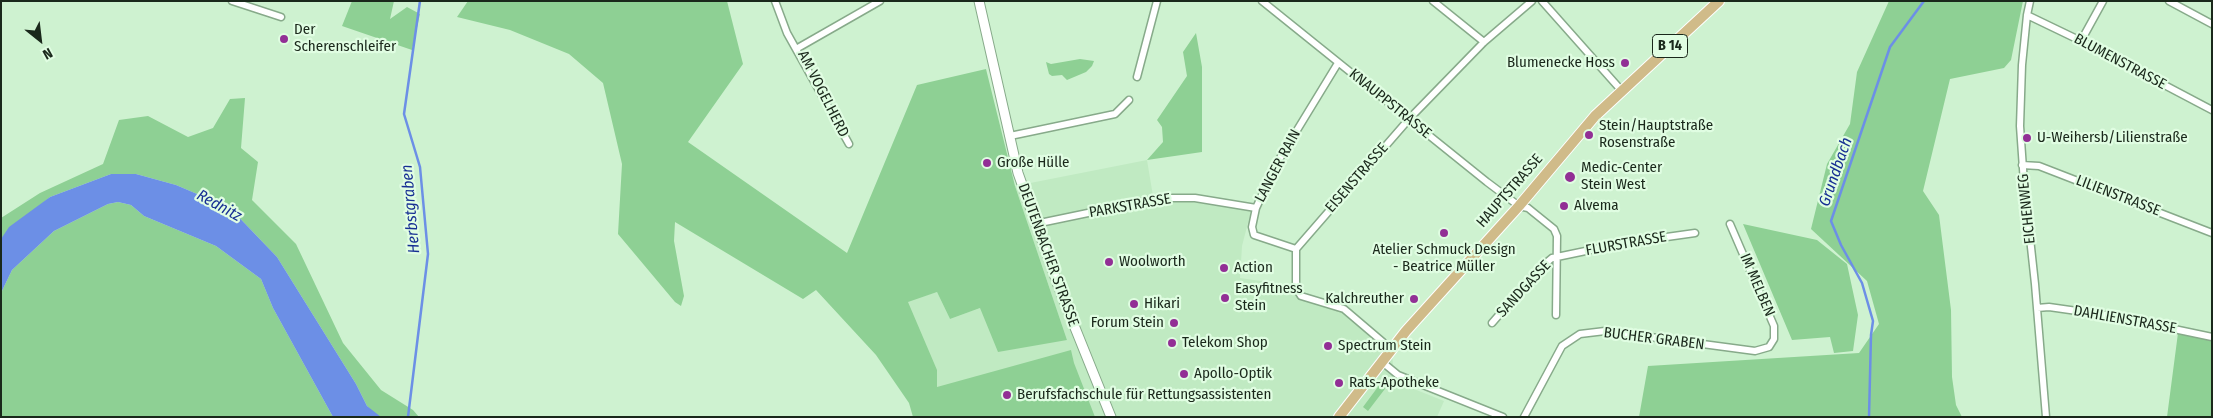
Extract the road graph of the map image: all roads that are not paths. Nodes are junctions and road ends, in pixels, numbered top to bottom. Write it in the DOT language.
graph roads {
  1 [pos="232,1"];
  2 [pos="775,1"];
  3 [pos="880,1"];
  4 [pos="979,1"];
  5 [pos="1157,1"];
  6 [pos="1262,1"];
  7 [pos="1433,1"];
  8 [pos="1532,1"];
  9 [pos="1542,1"];
  10 [pos="1719,1"];
  11 [pos="2030,1"];
  12 [pos="2102,1"];
  13 [pos="2169,1"];
  14 [pos="2027,15"];
  15 [pos="281,18"];
  16 [pos="2212,24"];
  17 [pos="2081,41"];
  18 [pos="1484,42"];
  19 [pos="796,48"];
  20 [pos="1338,63"];
  21 [pos="1136,76"];
  22 [pos="1621,90"];
  23 [pos="1129,100"];
  24 [pos="2212,110"];
  25 [pos="1409,120"];
  26 [pos="1010,136"];
  27 [pos="849,144"];
  28 [pos="2022,165"];
  29 [pos="1519,206"];
  30 [pos="1256,208"];
  31 [pos="1035,224"];
  32 [pos="1730,224"];
  33 [pos="1695,233"];
  34 [pos="2212,233"];
  35 [pos="1296,249"];
  36 [pos="1557,257"];
  37 [pos="2037,308"];
  38 [pos="1556,315"];
  39 [pos="1492,323"];
  40 [pos="2212,337"];
  41 [pos="1770,347"];
  42 [pos="1391,349"];
  43 [pos="1381,361"];
  44 [pos="1111,417"];
  45 [pos="1339,417"];
  46 [pos="1503,417"];
  47 [pos="1524,417"];
  48 [pos="2046,417"];
  1 -- 15 [label="street"];
  2 -- 19 [label="street"];
  3 -- 19 [label="street, AM VOGELHERD"];
  4 -- 26 [label="street, DEUTENBACHER STRASSE"];
  5 -- 21 [label="street"];
  6 -- 20 [label="street, KNAUPPSTRASSE"];
  7 -- 18 [label="street"];
  8 -- 18 [label="street, EISENSTRASSE"];
  9 -- 22 [label="street"];
  10 -- 22 [label="main road, HAUPTSTRASSE / B 14"];
  11 -- 14 [label="street, EICHENWEG"];
  12 -- 17 [label="street"];
  13 -- 16 [label="street"];
  14 -- 17 [label="street, BLUMENSTRASSE"];
  14 -- 28 [label="street, EICHENWEG"];
  17 -- 24 [label="street, BLUMENSTRASSE"];
  18 -- 25 [label="street, EISENSTRASSE"];
  19 -- 27 [label="street, AM VOGELHERD"];
  20 -- 25 [label="street, KNAUPPSTRASSE"];
  20 -- 30 [label="street, LANGER RAIN"];
  22 -- 29 [label="main road, HAUPTSTRASSE / B 14"];
  23 -- 26 [label="street"];
  25 -- 29 [label="street, KNAUPPSTRASSE"];
  25 -- 35 [label="street, EISENSTRASSE"];
  26 -- 31 [label="street, DEUTENBACHER STRASSE"];
  28 -- 34 [label="street, LILIENSTRASSE"];
  28 -- 37 [label="street, EICHENWEG"];
  29 -- 36 [label="street, KNAUPPSTRASSE"];
  29 -- 42 [label="main road, HAUPTSTRASSE / B 14"];
  30 -- 31 [label="street, PARKSTRASSE"];
  30 -- 35 [label="street, LANGER RAIN"];
  31 -- 44 [label="street, DEUTENBACHER STRASSE"];
  32 -- 41 [label="street, IM MELBEN"];
  33 -- 36 [label="street, FLURSTRASSE"];
  35 -- 42 [label="street"];
  36 -- 38 [label="street"];
  36 -- 39 [label="street, SANDGASSE"];
  37 -- 40 [label="street, DAHLIENSTRASSE"];
  37 -- 48 [label="street, EICHENWEG"];
  41 -- 47 [label="street, BUCHER GRABEN"];
  42 -- 43 [label="main road, HAUPTSTRASSE / B 14"];
  43 -- 45 [label="main road, HAUPTSTRASSE / B 14"];
  43 -- 46 [label="street"];
}
